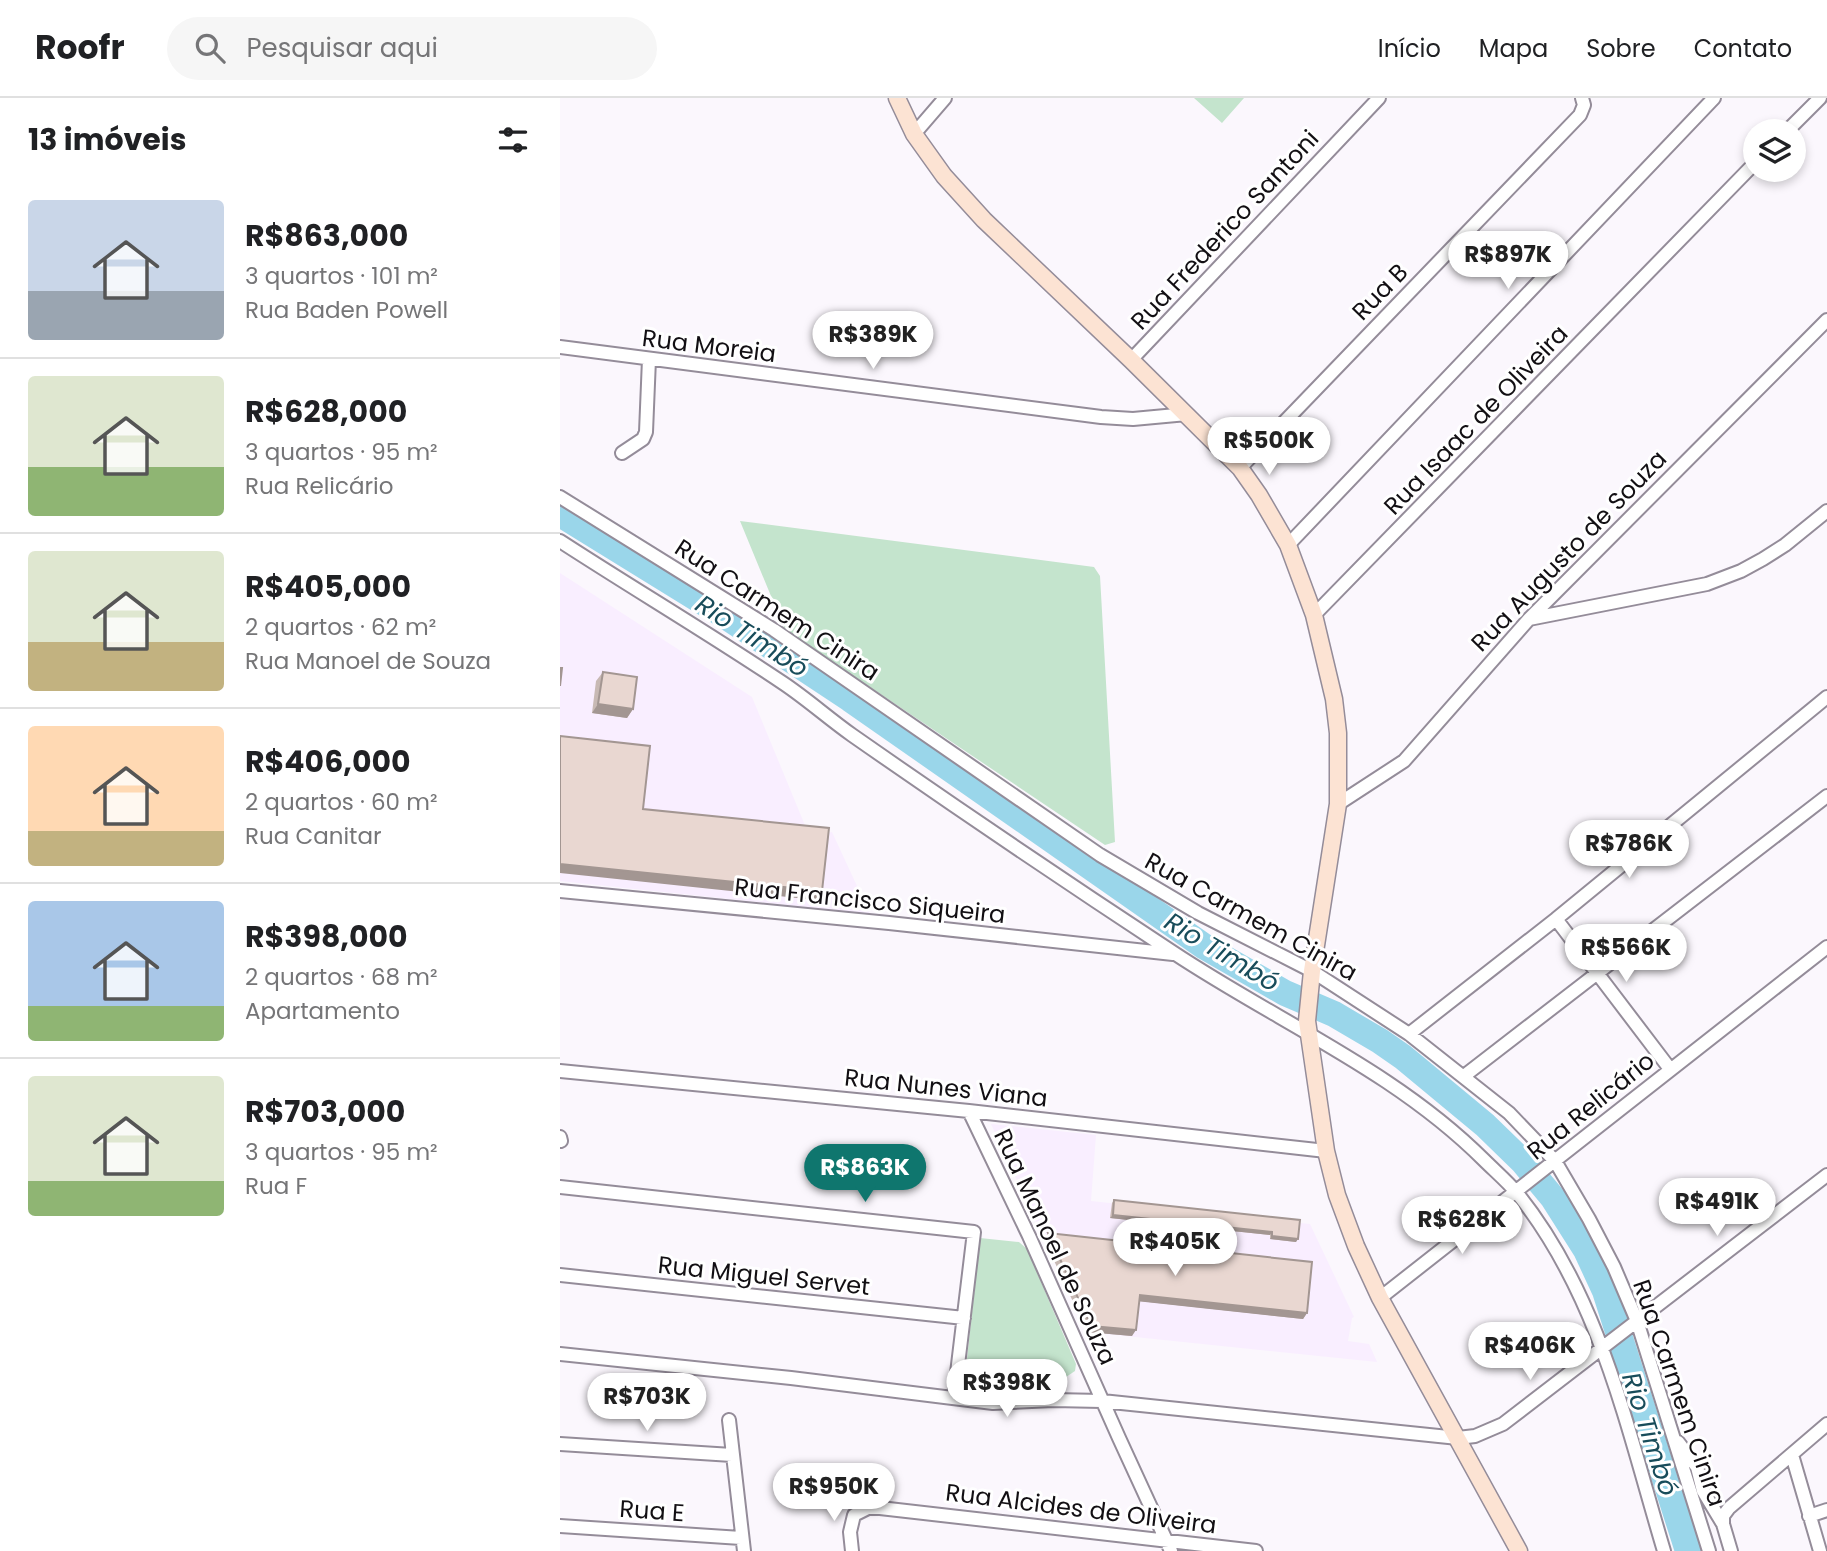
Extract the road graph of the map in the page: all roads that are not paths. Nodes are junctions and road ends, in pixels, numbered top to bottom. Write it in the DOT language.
graph roads {
  1 [pos="897,98"];
  2 [pos="946,98"];
  3 [pos="1379,98"];
  4 [pos="1581,98"];
  5 [pos="1714,98"];
  6 [pos="1819,98"];
  7 [pos="1799,119"];
  8 [pos="914,134"];
  9 [pos="1743,175"];
  10 [pos="1827,320"];
  11 [pos="560,347"];
  12 [pos="649,359"];
  13 [pos="1131,360"];
  14 [pos="1187,414"];
  15 [pos="622,453"];
  16 [pos="1240,468"];
  17 [pos="560,497"];
  18 [pos="1827,511"];
  19 [pos="560,541"];
  20 [pos="1288,545"];
  21 [pos="1314,615"];
  22 [pos="1529,619"];
  23 [pos="1827,697"];
  24 [pos="1827,796"];
  25 [pos="1338,804"];
  26 [pos="560,891"];
  27 [pos="1556,919"];
  28 [pos="1827,947"];
  29 [pos="1176,955"];
  30 [pos="1598,974"];
  31 [pos="1311,978"];
  32 [pos="1308,1028"];
  33 [pos="1409,1034"];
  34 [pos="1671,1069"];
  35 [pos="560,1072"];
  36 [pos="1464,1076"];
  37 [pos="969,1111"];
  38 [pos="1326,1151"];
  39 [pos="1551,1165"];
  40 [pos="1827,1175"];
  41 [pos="560,1187"];
  42 [pos="1520,1189"];
  43 [pos="560,1275"];
  44 [pos="1380,1298"];
  45 [pos="964,1318"];
  46 [pos="1633,1324"];
  47 [pos="1605,1346"];
  48 [pos="560,1354"];
  49 [pos="954,1398"];
  50 [pos="1102,1401"];
  51 [pos="729,1420"];
  52 [pos="1827,1424"];
  53 [pos="1458,1438"];
  54 [pos="1676,1439"];
  55 [pos="560,1444"];
  56 [pos="732,1455"];
  57 [pos="1792,1455"];
  58 [pos="1827,1510"];
  59 [pos="1809,1516"];
  60 [pos="1723,1524"];
  61 [pos="560,1526"];
  62 [pos="743,1544"];
  63 [pos="1168,1545"];
  64 [pos="852,1551"];
  65 [pos="1256,1551"];
  66 [pos="1519,1551"];
  67 [pos="1664,1551"];
  68 [pos="1709,1551"];
  69 [pos="1731,1551"];
  70 [pos="1820,1551"];
  1 -- 8 [label="main road"];
  2 -- 8 [label="street"];
  3 -- 13 [label="street, Rua Frederico Santoni"];
  4 -- 16 [label="street, Rua B"];
  5 -- 20 [label="street"];
  6 -- 7 [label="street"];
  8 -- 13 [label="main road"];
  9 -- 21 [label="street, Rua Isaac de Oliveira"];
  10 -- 22 [label="street, Rua Augusto de Souza"];
  11 -- 12 [label="street, Rua Moreia"];
  12 -- 14 [label="street, Rua Moreia"];
  12 -- 15 [label="street"];
  13 -- 14 [label="main road"];
  14 -- 16 [label="main road"];
  16 -- 20 [label="main road"];
  17 -- 31 [label="street, Rua Carmem Cinira"];
  18 -- 22 [label="street"];
  19 -- 29 [label="street"];
  20 -- 21 [label="main road"];
  21 -- 25 [label="main road"];
  22 -- 25 [label="street, Rua Augusto de Souza"];
  23 -- 27 [label="street"];
  24 -- 30 [label="street"];
  25 -- 31 [label="main road"];
  26 -- 29 [label="street, Rua Francisco Siqueira"];
  27 -- 30 [label="street"];
  27 -- 33 [label="street"];
  28 -- 34 [label="street, Rua Relicário"];
  29 -- 32 [label="street"];
  30 -- 34 [label="street"];
  30 -- 36 [label="street"];
  31 -- 32 [label="main road"];
  31 -- 33 [label="street, Rua Carmem Cinira"];
  32 -- 38 [label="main road"];
  32 -- 42 [label="street"];
  33 -- 36 [label="street, Rua Carmem Cinira"];
  34 -- 39 [label="street, Rua Relicário"];
  35 -- 37 [label="street, Rua Nunes Viana"];
  36 -- 39 [label="street, Rua Carmem Cinira"];
  37 -- 38 [label="street, Rua Nunes Viana"];
  37 -- 50 [label="street, Rua Manoel de Souza"];
  38 -- 44 [label="main road"];
  39 -- 42 [label="street, Rua Relicário"];
  39 -- 46 [label="street, Rua Carmem Cinira"];
  40 -- 46 [label="street"];
  41 -- 45 [label="street"];
  42 -- 44 [label="street, Rua Relicário"];
  42 -- 47 [label="street"];
  43 -- 45 [label="street, Rua Miguel Servet"];
  44 -- 53 [label="main road"];
  45 -- 49 [label="street"];
  46 -- 47 [label="street"];
  46 -- 54 [label="street, Rua Carmem Cinira"];
  47 -- 53 [label="street"];
  47 -- 67 [label="street"];
  48 -- 49 [label="street"];
  49 -- 50 [label="street"];
  50 -- 53 [label="street"];
  50 -- 63 [label="street, Rua Manoel de Souza"];
  51 -- 56 [label="street"];
  52 -- 57 [label="street"];
  53 -- 66 [label="main road"];
  54 -- 60 [label="street"];
  54 -- 68 [label="street, Rua Carmem Cinira"];
  55 -- 56 [label="street"];
  56 -- 62 [label="street"];
  57 -- 59 [label="street"];
  57 -- 60 [label="street"];
  58 -- 59 [label="street"];
  59 -- 70 [label="street"];
  60 -- 69 [label="street"];
  61 -- 62 [label="street, Rua E"];
  63 -- 64 [label="street, Rua Alcides de Oliveira"];
  63 -- 65 [label="street, Rua Alcides de Oliveira"];
}
